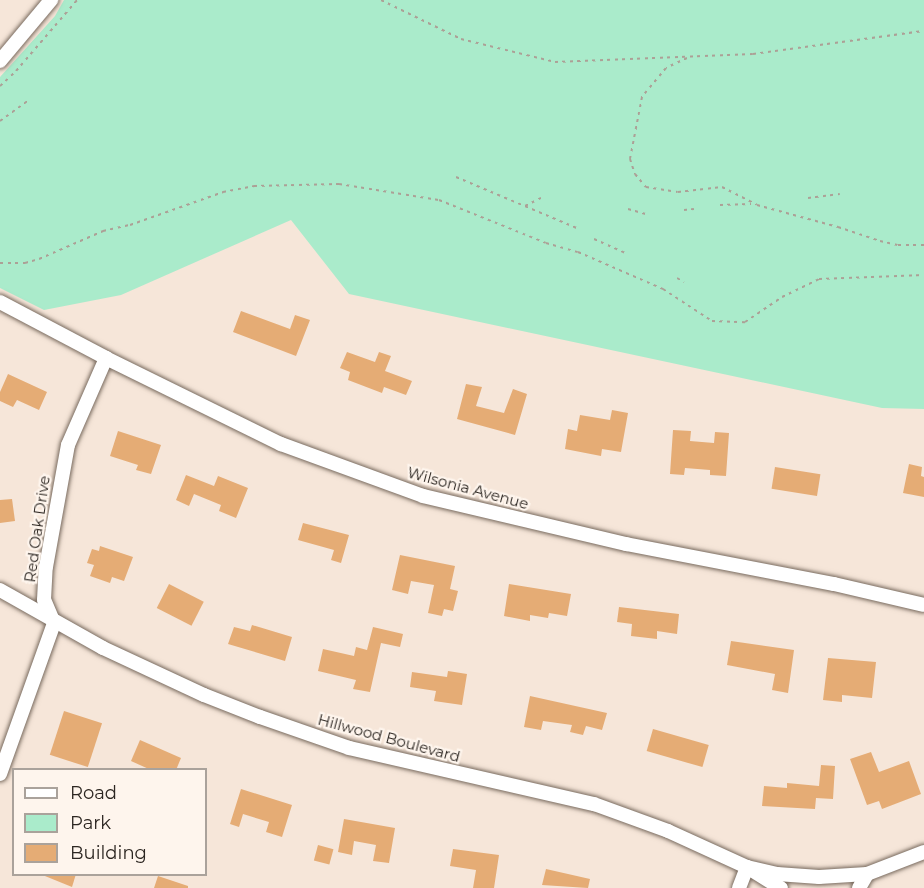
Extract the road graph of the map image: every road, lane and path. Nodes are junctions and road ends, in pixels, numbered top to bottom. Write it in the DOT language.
graph roads {
  1 [pos="51,0"];
  2 [pos="77,0"];
  3 [pos="381,0"];
  4 [pos="924,31"];
  5 [pos="687,58"];
  6 [pos="0,62"];
  7 [pos="0,86"];
  8 [pos="30,99"];
  9 [pos="0,121"];
  10 [pos="456,177"];
  11 [pos="840,194"];
  12 [pos="541,198"];
  13 [pos="808,198"];
  14 [pos="754,203"];
  15 [pos="525,206"];
  16 [pos="720,206"];
  17 [pos="628,209"];
  18 [pos="694,209"];
  19 [pos="684,210"];
  20 [pos="648,215"];
  21 [pos="577,228"];
  22 [pos="594,239"];
  23 [pos="924,245"];
  24 [pos="625,253"];
  25 [pos="0,262"];
  26 [pos="924,275"];
  27 [pos="677,278"];
  28 [pos="684,282"];
  29 [pos="0,302"];
  30 [pos="106,358"];
  31 [pos="0,590"];
  32 [pos="924,605"];
  33 [pos="54,622"];
  34 [pos="0,774"];
  35 [pos="924,852"];
  36 [pos="747,867"];
  37 [pos="867,874"];
  38 [pos="739,888"];
  39 [pos="781,888"];
  40 [pos="859,888"];
  1 -- 6 [label="street"];
  2 -- 7 [label="path"];
  3 -- 5 [label="path"];
  4 -- 5 [label="path"];
  5 -- 14 [label="path"];
  8 -- 9 [label="path"];
  10 -- 15 [label="path"];
  11 -- 13 [label="path"];
  12 -- 15 [label="path"];
  14 -- 16 [label="path"];
  14 -- 23 [label="path"];
  15 -- 21 [label="path"];
  17 -- 20 [label="path"];
  18 -- 19 [label="path"];
  22 -- 24 [label="path"];
  25 -- 26 [label="path"];
  27 -- 28 [label="path"];
  29 -- 30 [label="street, Wilsonia Avenue"];
  30 -- 32 [label="street, Wilsonia Avenue"];
  30 -- 33 [label="street, Red Oak Drive"];
  31 -- 33 [label="street, Hillwood Boulevard"];
  33 -- 34 [label="street"];
  33 -- 36 [label="street, Hillwood Boulevard"];
  35 -- 37 [label="street"];
  36 -- 37 [label="street"];
  36 -- 38 [label="street"];
  36 -- 39 [label="street, Hillwood Boulevard"];
  37 -- 40 [label="street"];
}
